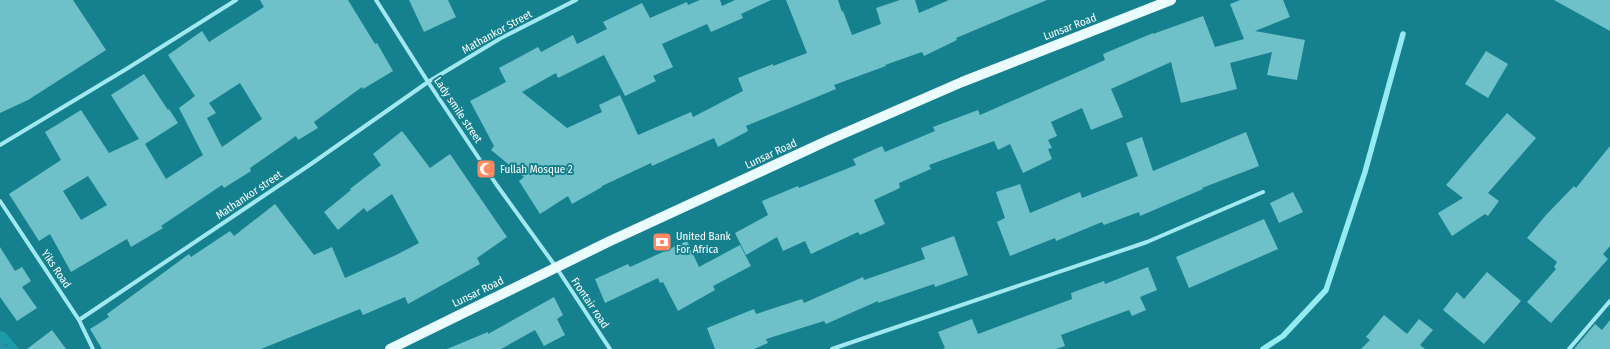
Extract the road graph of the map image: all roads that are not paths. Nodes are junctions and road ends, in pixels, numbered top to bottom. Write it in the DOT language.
graph roads {
  1 [pos="236,0"];
  2 [pos="376,0"];
  3 [pos="576,0"];
  4 [pos="1171,0"];
  5 [pos="428,82"];
  6 [pos="0,145"];
  7 [pos="1263,192"];
  8 [pos="0,201"];
  9 [pos="556,267"];
  10 [pos="1610,301"];
  11 [pos="79,320"];
  12 [pos="93,349"];
  13 [pos="390,349"];
  14 [pos="610,349"];
  15 [pos="832,349"];
  16 [pos="1569,349"];
  1 -- 6 [label="street"];
  2 -- 5 [label="street, Lady smile street"];
  3 -- 5 [label="street, Mathankor Street"];
  4 -- 9 [label="main road, Lunsar Road"];
  5 -- 9 [label="street, Lady smile street"];
  5 -- 11 [label="street, Mathankor street"];
  7 -- 15 [label="street"];
  8 -- 11 [label="street, Yiks Road"];
  9 -- 13 [label="main road, Lunsar Road"];
  9 -- 14 [label="street, Frontair road"];
  10 -- 16 [label="street"];
  11 -- 12 [label="street, Yiks Road"];
}
